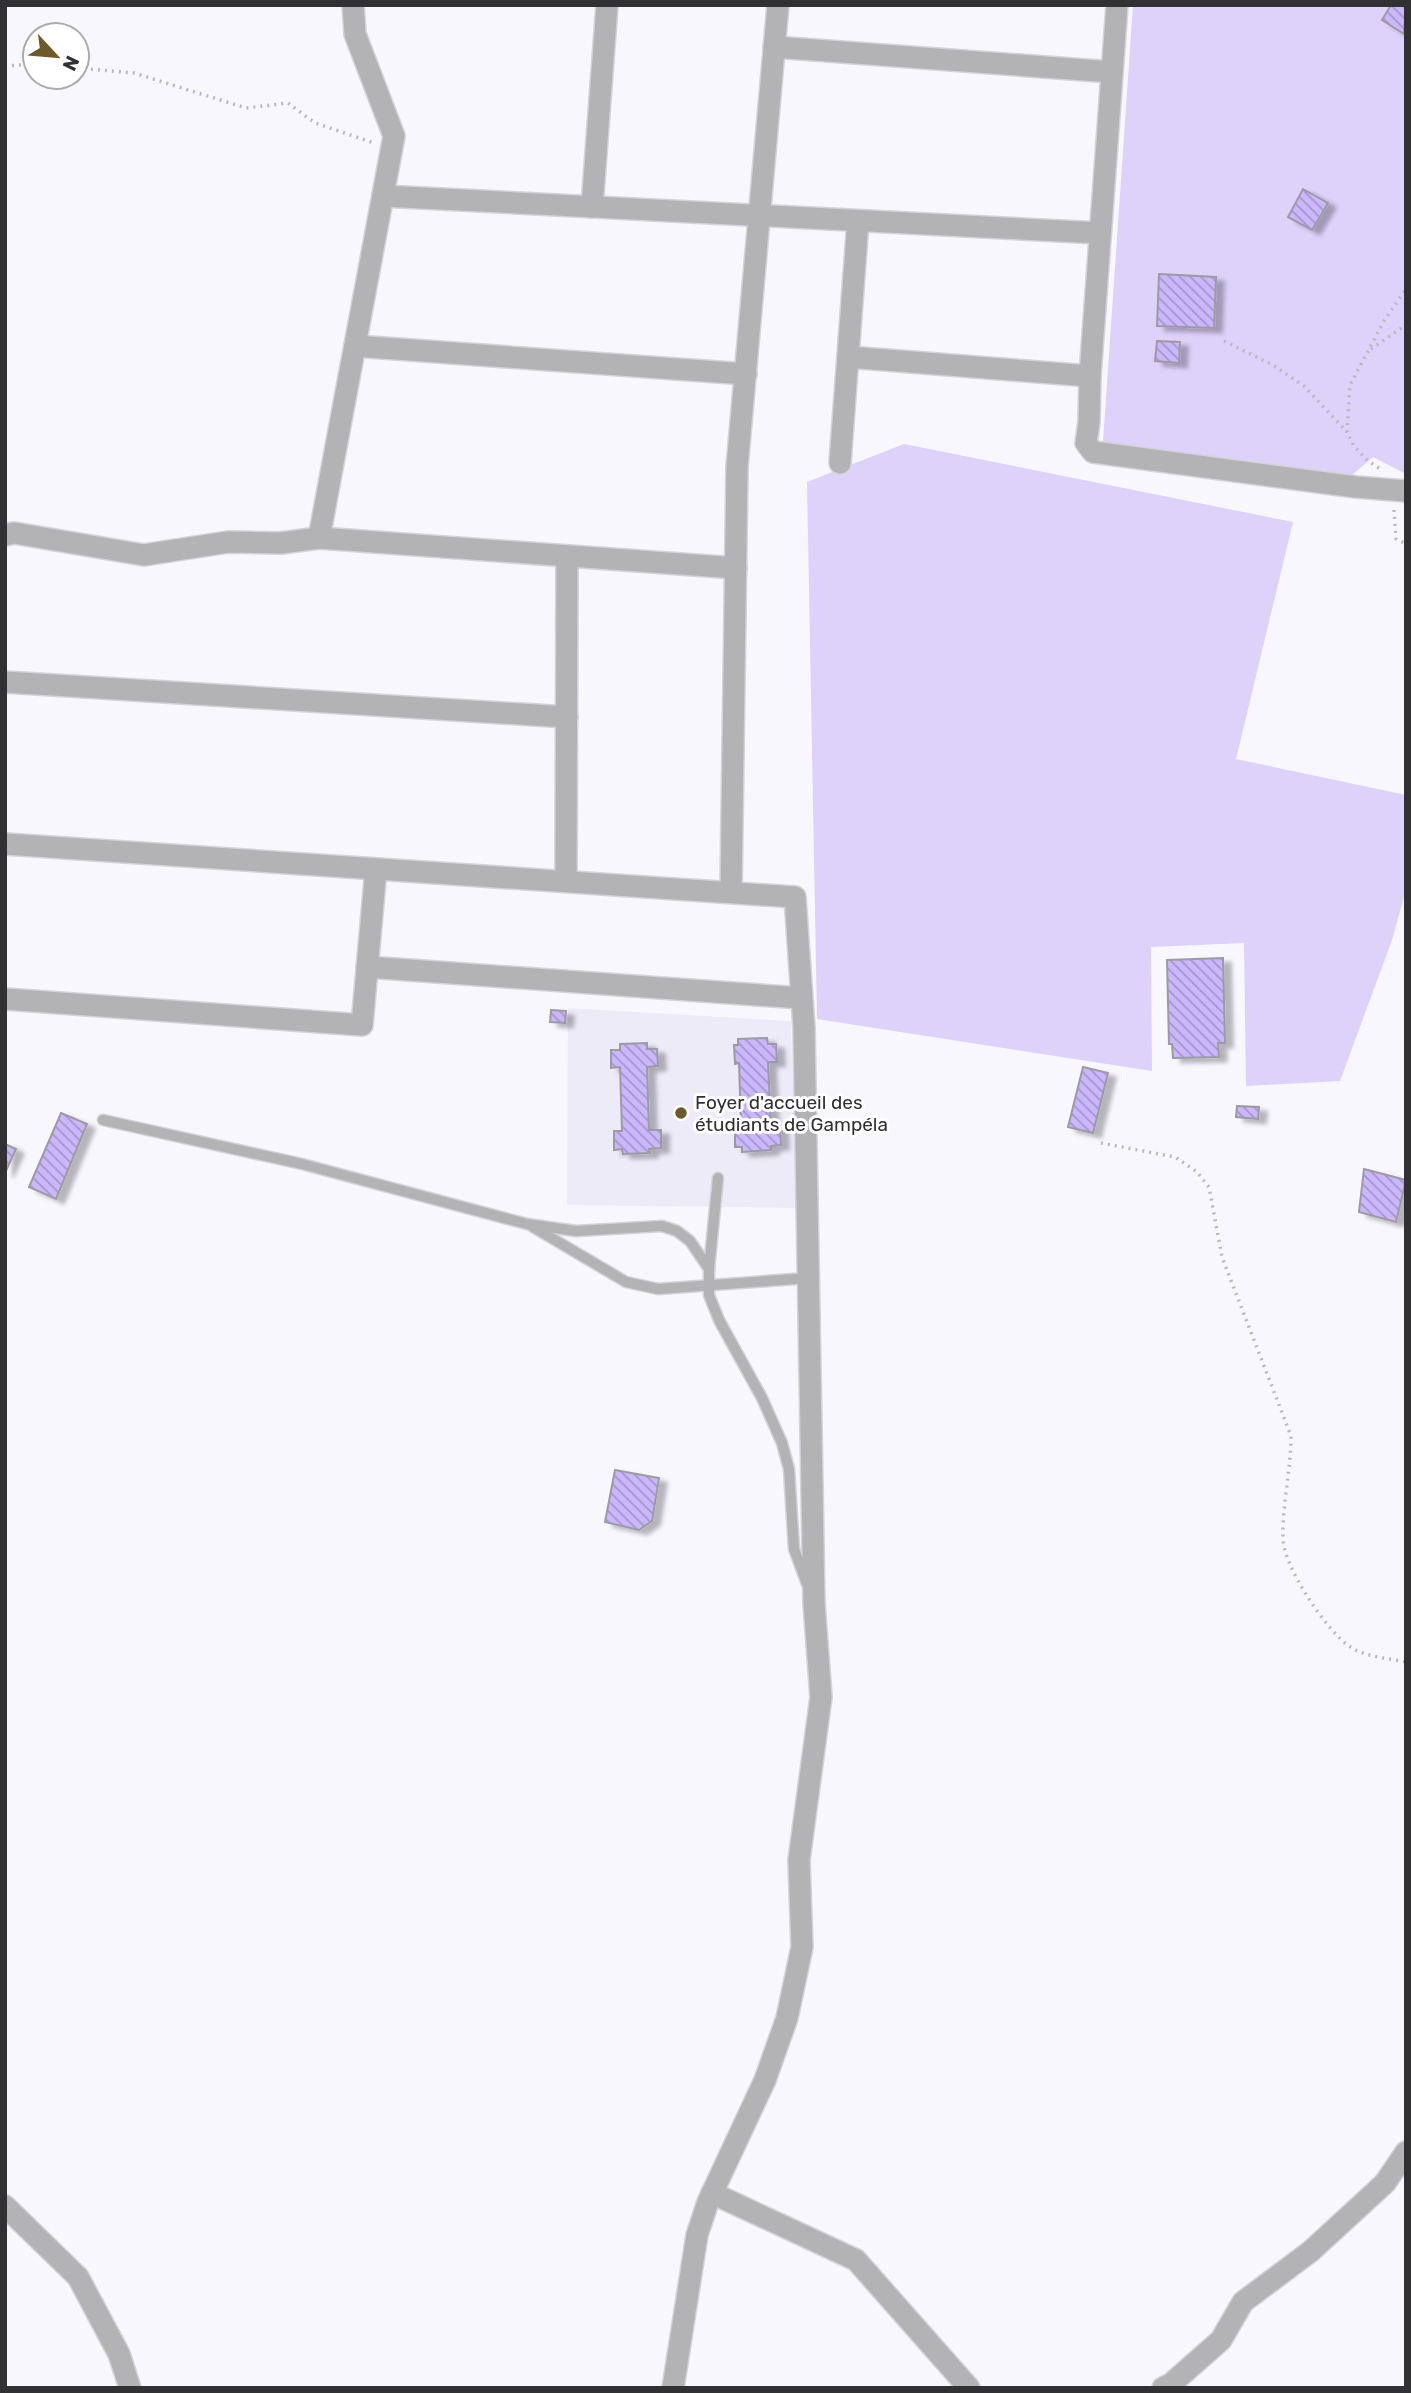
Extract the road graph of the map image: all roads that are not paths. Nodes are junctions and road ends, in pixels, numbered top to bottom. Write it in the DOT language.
graph roads {
  1 [pos="353,5"];
  2 [pos="607,5"];
  3 [pos="778,5"];
  4 [pos="1116,5"];
  5 [pos="774,47"];
  6 [pos="1112,72"];
  7 [pos="383,196"];
  8 [pos="592,207"];
  9 [pos="759,216"];
  10 [pos="858,221"];
  11 [pos="1100,233"];
  12 [pos="355,346"];
  13 [pos="848,357"];
  14 [pos="746,374"];
  15 [pos="1090,376"];
  16 [pos="840,463"];
  17 [pos="1395,484"];
  18 [pos="5,535"];
  19 [pos="319,538"];
  20 [pos="567,556"];
  21 [pos="736,568"];
  22 [pos="5,682"];
  23 [pos="566,717"];
  24 [pos="5,845"];
  25 [pos="376,869"];
  26 [pos="566,881"];
  27 [pos="731,892"];
  28 [pos="367,967"];
  29 [pos="801,998"];
  30 [pos="5,999"];
  31 [pos="103,1120"];
  32 [pos="718,1178"];
  33 [pos="527,1224"];
  34 [pos="709,1269"];
  35 [pos="808,1278"];
  36 [pos="709,1286"];
  37 [pos="814,1602"];
  38 [pos="1406,2151"];
  39 [pos="712,2193"];
  40 [pos="5,2206"];
  41 [pos="130,2388"];
  42 [pos="673,2388"];
  43 [pos="969,2388"];
  44 [pos="1163,2388"];
  1 -- 7 [label="street"];
  2 -- 8 [label="street"];
  3 -- 5 [label="street"];
  4 -- 6 [label="street"];
  5 -- 6 [label="street"];
  5 -- 9 [label="street"];
  6 -- 11 [label="street"];
  7 -- 8 [label="street"];
  7 -- 12 [label="street"];
  8 -- 9 [label="street"];
  9 -- 10 [label="street"];
  9 -- 14 [label="street"];
  10 -- 11 [label="street"];
  10 -- 13 [label="street"];
  11 -- 15 [label="street"];
  12 -- 14 [label="street"];
  12 -- 19 [label="street"];
  13 -- 15 [label="street"];
  13 -- 16 [label="street"];
  14 -- 21 [label="street"];
  15 -- 17 [label="street"];
  18 -- 19 [label="street"];
  19 -- 20 [label="street"];
  20 -- 21 [label="street"];
  20 -- 23 [label="street"];
  21 -- 27 [label="street"];
  22 -- 23 [label="street"];
  23 -- 26 [label="street"];
  24 -- 25 [label="street"];
  25 -- 26 [label="street"];
  25 -- 28 [label="street"];
  26 -- 27 [label="street"];
  27 -- 29 [label="street"];
  28 -- 29 [label="street"];
  28 -- 30 [label="street"];
  29 -- 35 [label="street"];
  31 -- 33 [label="lane"];
  32 -- 34 [label="lane"];
  33 -- 34 [label="lane"];
  33 -- 36 [label="lane"];
  34 -- 36 [label="lane"];
  35 -- 36 [label="lane"];
  35 -- 37 [label="street"];
  36 -- 37 [label="lane"];
  37 -- 39 [label="street"];
  38 -- 44 [label="street"];
  39 -- 42 [label="street"];
  39 -- 43 [label="street"];
  40 -- 41 [label="street"];
}
